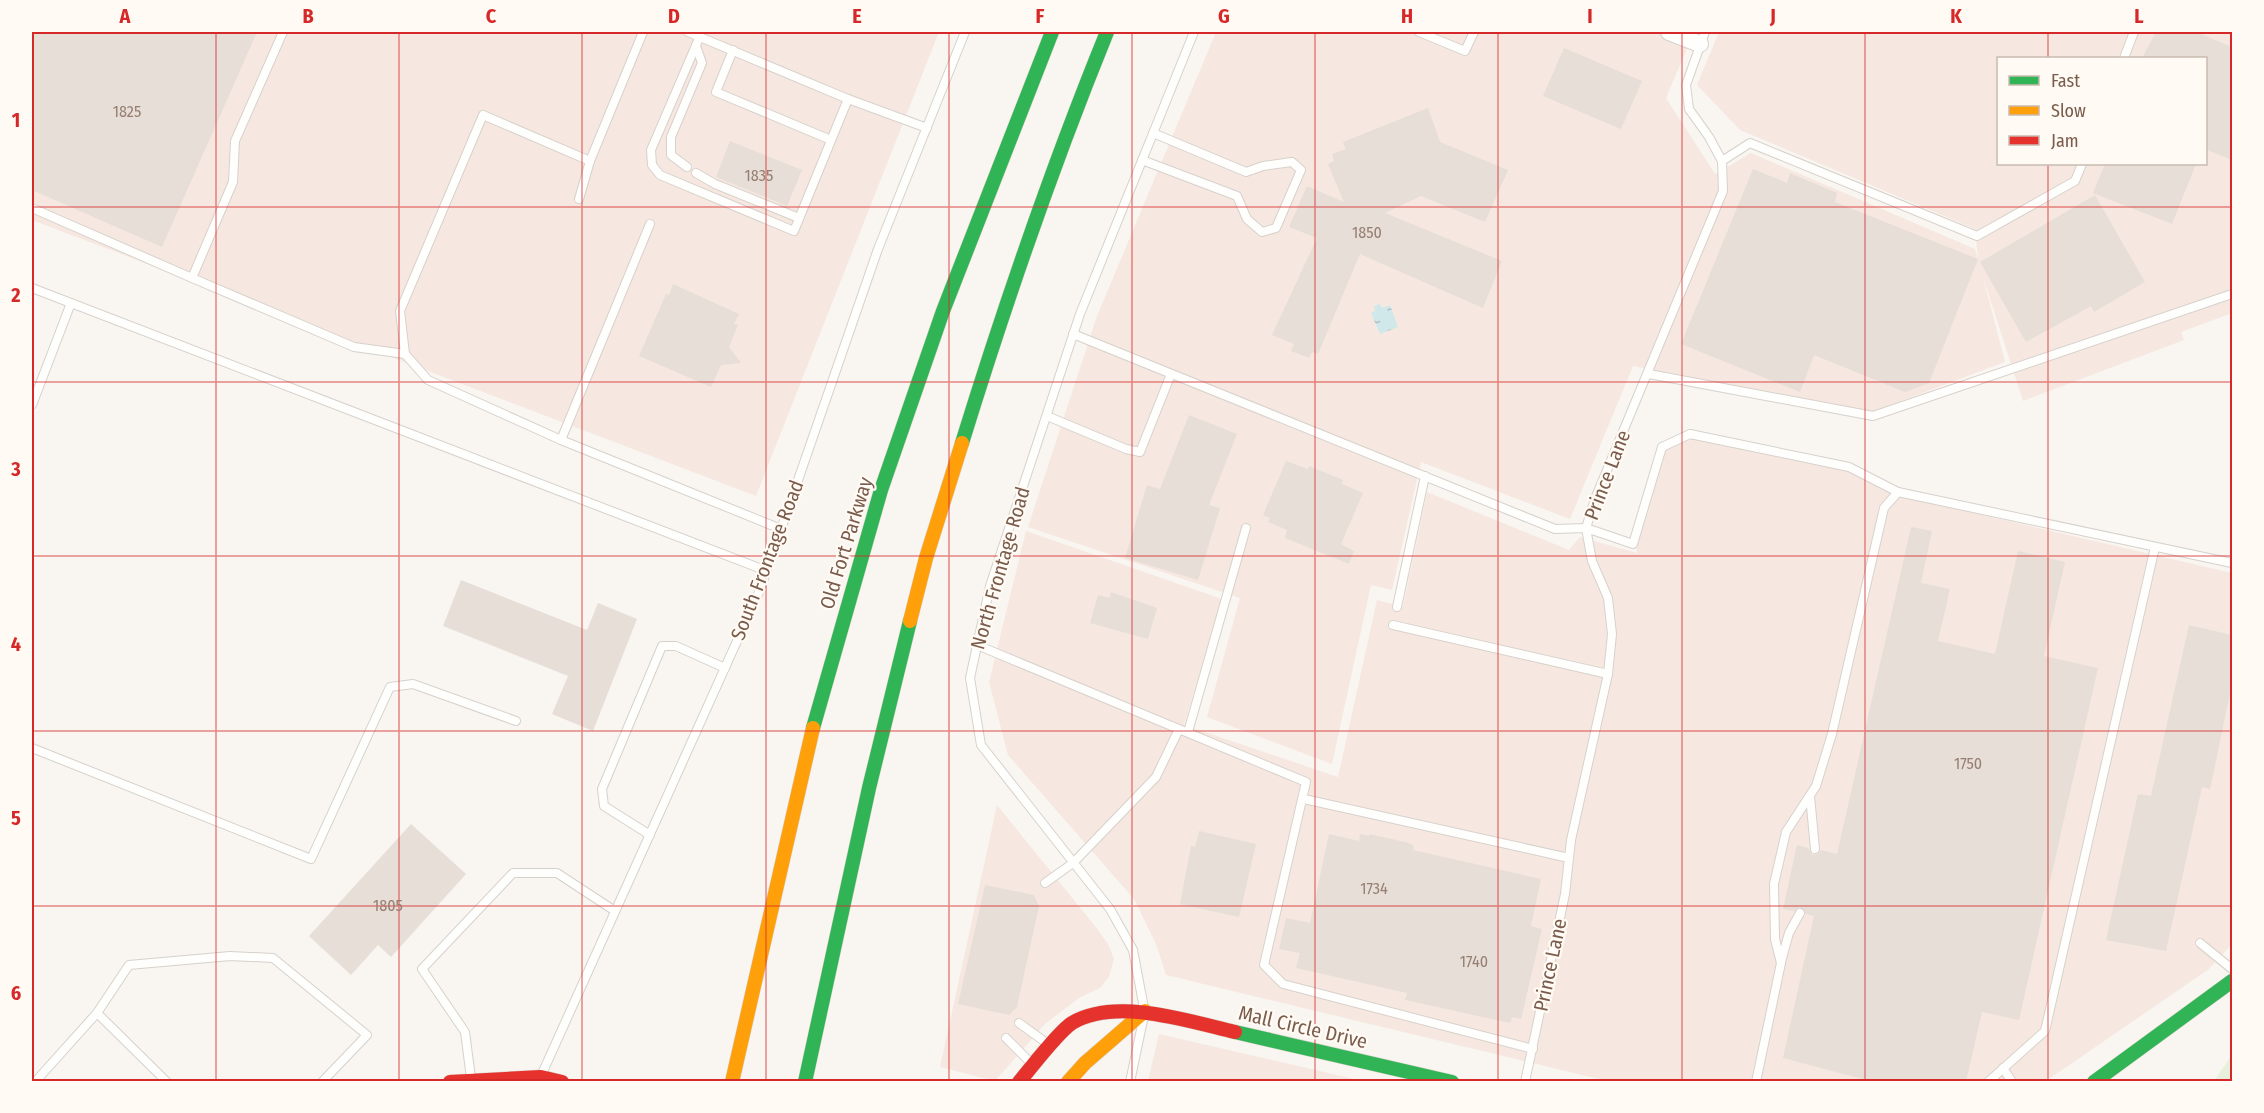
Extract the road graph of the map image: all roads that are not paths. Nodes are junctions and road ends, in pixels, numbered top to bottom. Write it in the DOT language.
graph roads {
  1 [pos="283,32"];
  2 [pos="643,32"];
  3 [pos="688,32"];
  4 [pos="964,32"];
  5 [pos="1052,32"];
  6 [pos="1107,32"];
  7 [pos="1194,32"];
  8 [pos="1419,32"];
  9 [pos="1474,32"];
  10 [pos="1669,32"];
  11 [pos="2134,32"];
  12 [pos="700,36"];
  13 [pos="1702,38"];
  14 [pos="696,46"];
  15 [pos="733,50"];
  16 [pos="2124,57"];
  17 [pos="848,99"];
  18 [pos="927,128"];
  19 [pos="1153,133"];
  20 [pos="831,140"];
  21 [pos="590,160"];
  22 [pos="1142,160"];
  23 [pos="1722,161"];
  24 [pos="2082,165"];
  25 [pos="687,167"];
  26 [pos="696,173"];
  27 [pos="579,199"];
  28 [pos="32,208"];
  29 [pos="799,218"];
  30 [pos="650,224"];
  31 [pos="192,278"];
  32 [pos="32,288"];
  33 [pos="2232,294"];
  34 [pos="71,303"];
  35 [pos="1073,334"];
  36 [pos="405,354"];
  37 [pos="1172,374"];
  38 [pos="1649,374"];
  39 [pos="32,405"];
  40 [pos="1047,416"];
  41 [pos="561,440"];
  42 [pos="1425,476"];
  43 [pos="1898,492"];
  44 [pos="1245,528"];
  45 [pos="1586,528"];
  46 [pos="781,529"];
  47 [pos="2155,547"];
  48 [pos="2232,563"];
  49 [pos="767,571"];
  50 [pos="1397,607"];
  51 [pos="1393,625"];
  52 [pos="977,645"];
  53 [pos="725,668"];
  54 [pos="1608,674"];
  55 [pos="516,721"];
  56 [pos="1179,729"];
  57 [pos="1188,732"];
  58 [pos="32,748"];
  59 [pos="1810,795"];
  60 [pos="1304,799"];
  61 [pos="650,835"];
  62 [pos="1815,849"];
  63 [pos="1569,858"];
  64 [pos="1073,863"];
  65 [pos="1045,883"];
  66 [pos="615,911"];
  67 [pos="1800,913"];
  68 [pos="2200,944"];
  69 [pos="1781,963"];
  70 [pos="2232,969"];
  71 [pos="2232,981"];
  72 [pos="1145,1011"];
  73 [pos="97,1013"];
  74 [pos="1019,1023"];
  75 [pos="1006,1038"];
  76 [pos="1051,1046"];
  77 [pos="1533,1049"];
  78 [pos="1034,1066"];
  79 [pos="2003,1068"];
  80 [pos="541,1077"];
  81 [pos="472,1079"];
  82 [pos="35,1082"];
  83 [pos="167,1082"];
  84 [pos="322,1082"];
  85 [pos="450,1082"];
  86 [pos="562,1082"];
  87 [pos="732,1082"];
  88 [pos="805,1082"];
  89 [pos="1019,1082"];
  90 [pos="1068,1082"];
  91 [pos="1130,1082"];
  92 [pos="1452,1082"];
  93 [pos="1525,1082"];
  94 [pos="1756,1082"];
  95 [pos="1988,1082"];
  96 [pos="2012,1082"];
  97 [pos="2094,1082"];
  1 -- 31 [label="lane"];
  2 -- 21 [label="lane"];
  3 -- 12 [label="lane"];
  4 -- 18 [label="lane, South Frontage Road"];
  5 -- 87 [label="main road, Old Fort Parkway"];
  6 -- 88 [label="main road"];
  7 -- 19 [label="lane, North Frontage Road"];
  8 -- 9 [label="lane"];
  10 -- 13 [label="street"];
  11 -- 16 [label="lane"];
  12 -- 14 [label="lane"];
  12 -- 15 [label="lane"];
  13 -- 23 [label="lane, Prince Lane"];
  14 -- 25 [label="lane"];
  14 -- 29 [label="lane"];
  15 -- 17 [label="lane"];
  15 -- 20 [label="lane"];
  17 -- 18 [label="lane"];
  17 -- 20 [label="lane"];
  18 -- 46 [label="lane, South Frontage Road"];
  19 -- 22 [label="lane, North Frontage Road"];
  19 -- 22 [label="lane"];
  20 -- 29 [label="lane"];
  21 -- 27 [label="lane"];
  21 -- 36 [label="lane"];
  22 -- 35 [label="lane, North Frontage Road"];
  23 -- 24 [label="lane"];
  23 -- 38 [label="lane, Prince Lane"];
  26 -- 29 [label="lane"];
  28 -- 31 [label="lane"];
  30 -- 41 [label="lane"];
  31 -- 36 [label="lane"];
  32 -- 34 [label="lane"];
  33 -- 38 [label="lane"];
  34 -- 39 [label="lane"];
  34 -- 49 [label="lane"];
  35 -- 37 [label="lane"];
  35 -- 40 [label="lane, North Frontage Road"];
  36 -- 41 [label="lane"];
  37 -- 40 [label="lane"];
  37 -- 42 [label="lane"];
  38 -- 45 [label="lane, Prince Lane"];
  40 -- 52 [label="lane, North Frontage Road"];
  41 -- 46 [label="lane"];
  42 -- 45 [label="lane"];
  42 -- 50 [label="lane"];
  43 -- 45 [label="lane"];
  43 -- 47 [label="lane"];
  43 -- 59 [label="lane"];
  44 -- 57 [label="lane"];
  45 -- 54 [label="lane, Prince Lane"];
  46 -- 49 [label="lane, South Frontage Road"];
  47 -- 48 [label="lane"];
  47 -- 79 [label="lane"];
  49 -- 53 [label="lane, South Frontage Road"];
  51 -- 54 [label="lane"];
  52 -- 56 [label="lane"];
  52 -- 64 [label="lane, North Frontage Road"];
  53 -- 61 [label="lane, South Frontage Road"];
  53 -- 61 [label="lane"];
  54 -- 63 [label="lane, Prince Lane"];
  55 -- 58 [label="lane"];
  56 -- 57 [label="lane"];
  56 -- 64 [label="lane"];
  57 -- 60 [label="lane"];
  59 -- 62 [label="lane"];
  59 -- 69 [label="lane"];
  60 -- 63 [label="lane"];
  60 -- 77 [label="lane"];
  61 -- 66 [label="lane, South Frontage Road"];
  63 -- 77 [label="lane, Prince Lane"];
  64 -- 65 [label="lane"];
  64 -- 72 [label="lane, North Frontage Road"];
  66 -- 80 [label="lane, South Frontage Road"];
  66 -- 81 [label="lane"];
  67 -- 69 [label="lane"];
  68 -- 70 [label="lane"];
  69 -- 94 [label="lane"];
  71 -- 97 [label="main road"];
  72 -- 76 [label="main road, Mall Circle Drive"];
  72 -- 90 [label="main road"];
  72 -- 91 [label="lane, North Frontage Road"];
  72 -- 92 [label="main road, Mall Circle Drive"];
  73 -- 82 [label="lane"];
  73 -- 83 [label="lane"];
  73 -- 84 [label="lane"];
  74 -- 76 [label="lane"];
  75 -- 78 [label="lane"];
  76 -- 78 [label="main road, Mall Circle Drive"];
  77 -- 93 [label="lane, Prince Lane"];
  78 -- 89 [label="main road, Mall Circle Drive"];
  79 -- 95 [label="lane"];
  79 -- 96 [label="lane"];
  80 -- 81 [label="main road"];
  80 -- 86 [label="main road"];
  81 -- 85 [label="main road"];
}
